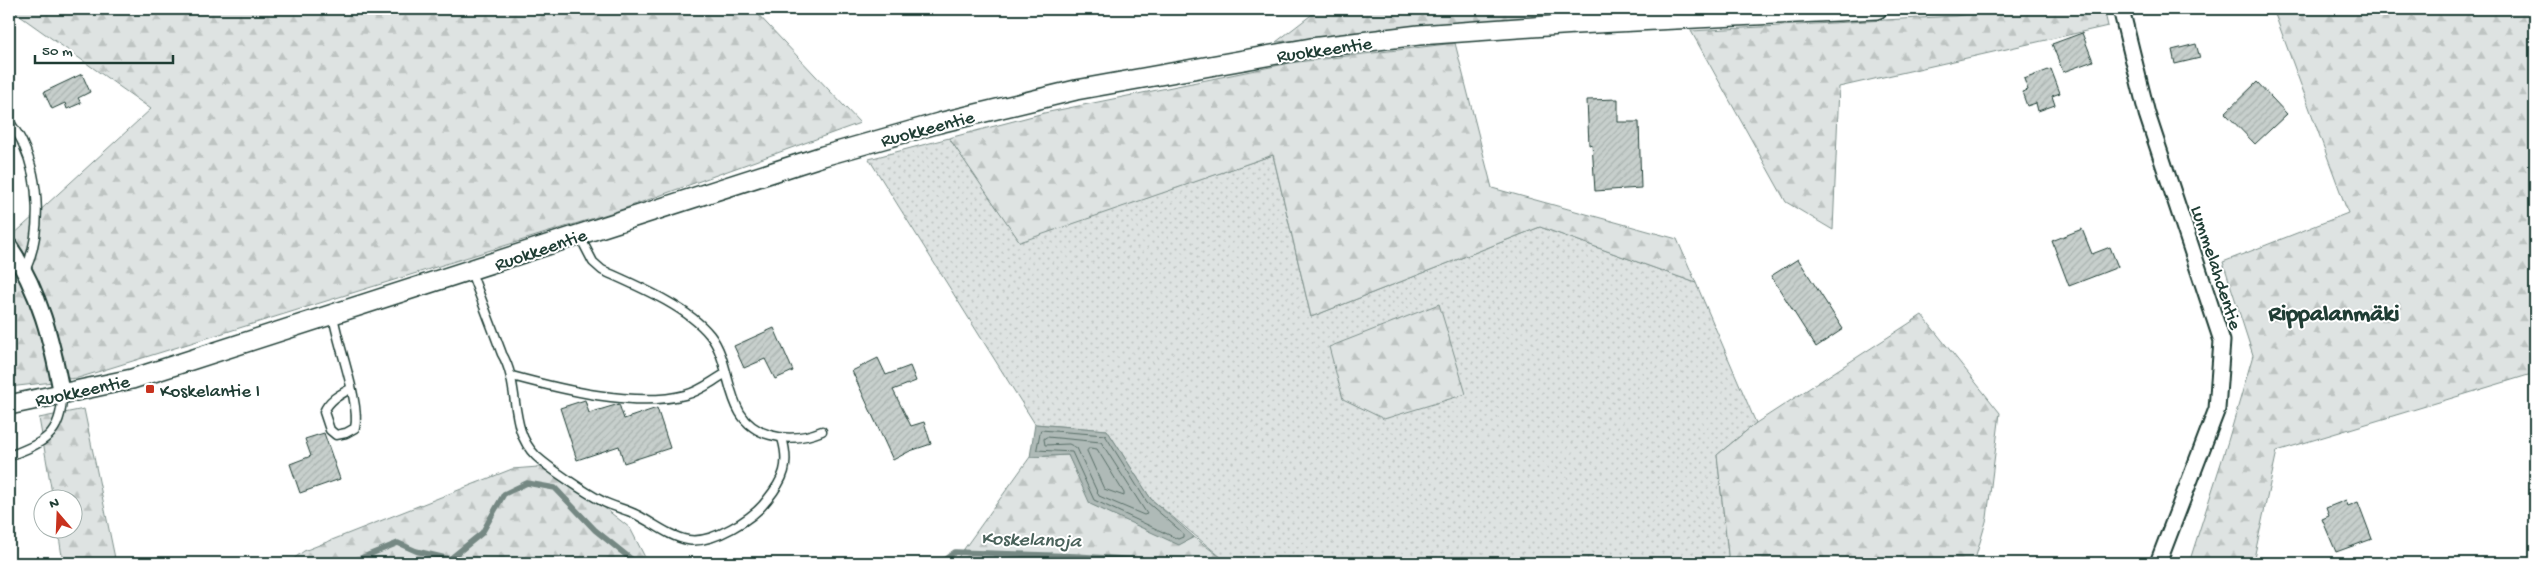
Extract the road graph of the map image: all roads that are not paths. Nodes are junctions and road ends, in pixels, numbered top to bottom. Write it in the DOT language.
graph roads {
  1 [pos="1877,9"];
  2 [pos="2121,9"];
  3 [pos="9,121"];
  4 [pos="579,235"];
  5 [pos="9,246"];
  6 [pos="25,271"];
  7 [pos="470,272"];
  8 [pos="333,315"];
  9 [pos="725,374"];
  10 [pos="512,376"];
  11 [pos="350,389"];
  12 [pos="62,395"];
  13 [pos="9,405"];
  14 [pos="822,431"];
  15 [pos="782,438"];
  16 [pos="9,456"];
  17 [pos="2158,563"];
  1 -- 4 [label="street, Ruokkeentie"];
  2 -- 17 [label="street, Lummelahdentie"];
  3 -- 6 [label="lane"];
  4 -- 7 [label="street, Ruokkeentie"];
  4 -- 9 [label="lane"];
  5 -- 6 [label="street"];
  6 -- 12 [label="street"];
  7 -- 8 [label="street, Ruokkeentie"];
  7 -- 10 [label="lane"];
  8 -- 11 [label="lane"];
  8 -- 12 [label="street, Ruokkeentie"];
  9 -- 10 [label="lane"];
  9 -- 15 [label="lane"];
  10 -- 15 [label="lane"];
  11 -- 11 [label="lane"];
  12 -- 13 [label="street, Ruokkeentie"];
  12 -- 16 [label="lane"];
  14 -- 15 [label="lane"];
}
